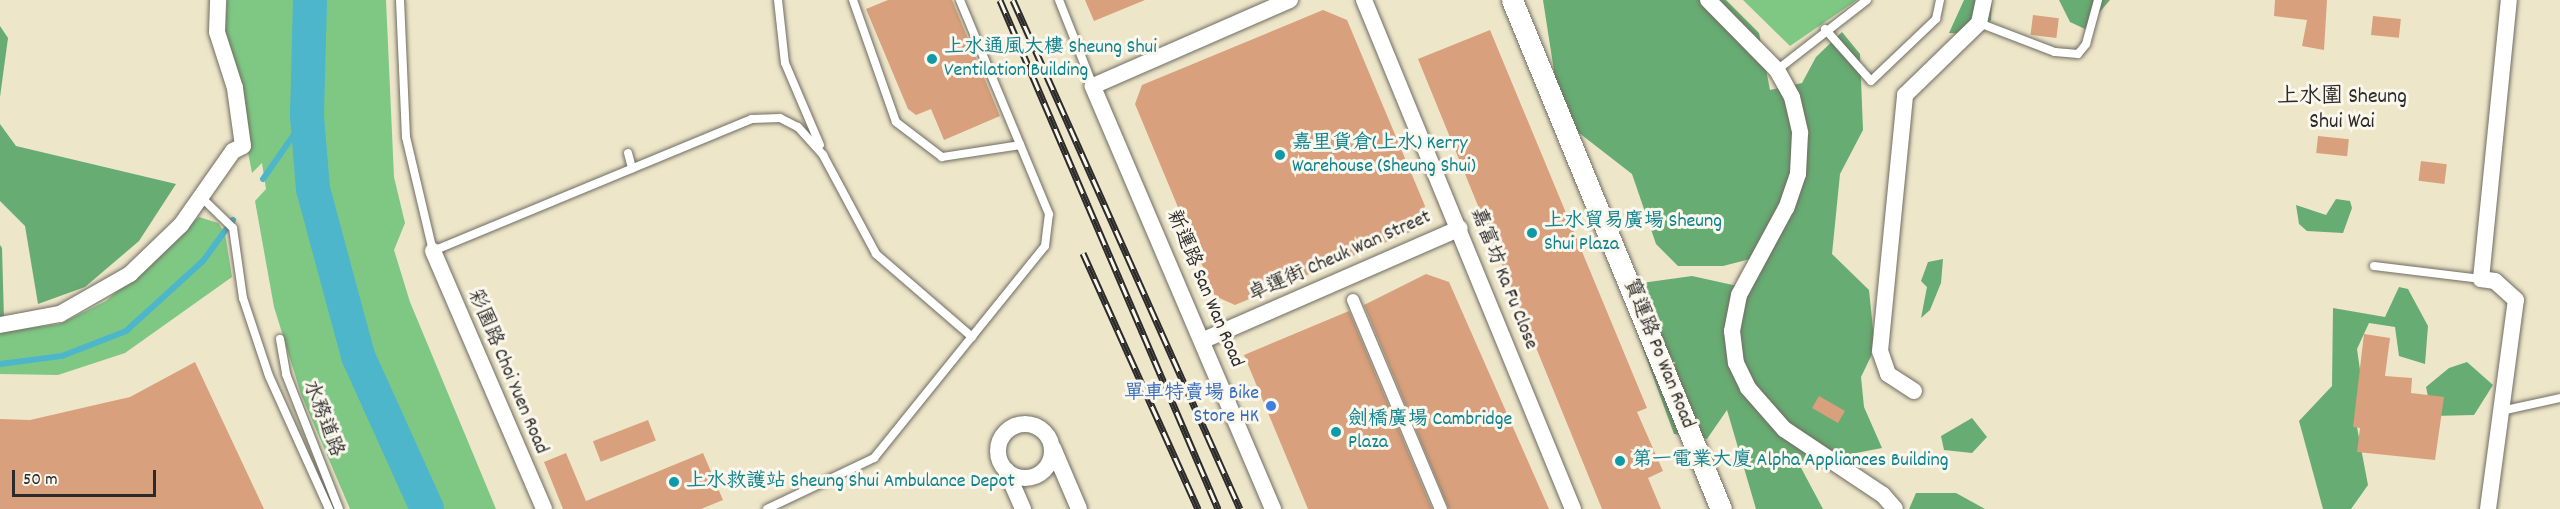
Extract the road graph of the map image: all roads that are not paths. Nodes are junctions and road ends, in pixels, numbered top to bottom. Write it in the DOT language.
graph roads {
  1 [pos="218,0"];
  2 [pos="400,0"];
  3 [pos="778,0"];
  4 [pos="853,0"];
  5 [pos="960,0"];
  6 [pos="1059,0"];
  7 [pos="1290,0"];
  8 [pos="1364,0"];
  9 [pos="1512,0"];
  10 [pos="1708,0"];
  11 [pos="1867,0"];
  12 [pos="1940,0"];
  13 [pos="1984,0"];
  14 [pos="2098,0"];
  15 [pos="2509,0"];
  16 [pos="1979,22"];
  17 [pos="1825,29"];
  18 [pos="1777,70"];
  19 [pos="1093,86"];
  20 [pos="1020,145"];
  21 [pos="628,153"];
  22 [pos="823,155"];
  23 [pos="632,168"];
  24 [pos="200,196"];
  25 [pos="1460,228"];
  26 [pos="433,251"];
  27 [pos="2374,266"];
  28 [pos="2481,279"];
  29 [pos="1353,300"];
  30 [pos="0,325"];
  31 [pos="972,337"];
  32 [pos="280,339"];
  33 [pos="1204,340"];
  34 [pos="1914,391"];
  35 [pos="2560,398"];
  36 [pos="2501,411"];
  37 [pos="1051,444"];
  38 [pos="1006,470"];
  39 [pos="329,509"];
  40 [pos="339,509"];
  41 [pos="544,509"];
  42 [pos="767,509"];
  43 [pos="1023,509"];
  44 [pos="1079,509"];
  45 [pos="1274,509"];
  46 [pos="1441,509"];
  47 [pos="1573,509"];
  48 [pos="1721,509"];
  49 [pos="1895,509"];
  50 [pos="2488,509"];
  1 -- 24 [label="street"];
  2 -- 26 [label="lane"];
  3 -- 22 [label="lane"];
  4 -- 20 [label="lane"];
  5 -- 20 [label="lane"];
  6 -- 19 [label="lane"];
  7 -- 19 [label="street"];
  8 -- 25 [label="street, 嘉富坊 Ka Fu Close"];
  9 -- 48 [label="street, 寶運路 Po Wan Road"];
  10 -- 18 [label="street"];
  11 -- 17 [label="lane"];
  12 -- 17 [label="lane"];
  13 -- 16 [label="street"];
  14 -- 16 [label="lane"];
  15 -- 28 [label="street"];
  16 -- 34 [label="street"];
  17 -- 18 [label="lane"];
  18 -- 49 [label="street"];
  19 -- 33 [label="street, 新運路 San Wan Road"];
  20 -- 31 [label="lane"];
  21 -- 23 [label="lane"];
  22 -- 23 [label="lane"];
  22 -- 31 [label="lane"];
  23 -- 26 [label="lane"];
  24 -- 30 [label="street"];
  24 -- 39 [label="lane"];
  25 -- 33 [label="street, 卓運街 Cheuk Wan Street"];
  25 -- 47 [label="street, 嘉富坊 Ka Fu Close"];
  26 -- 41 [label="street, 彩園路 Choi Yuen Road"];
  27 -- 28 [label="lane"];
  28 -- 36 [label="street"];
  29 -- 46 [label="street"];
  31 -- 42 [label="lane"];
  32 -- 40 [label="lane, 水務道路"];
  33 -- 45 [label="street, 新運路 San Wan Road"];
  35 -- 36 [label="lane"];
  36 -- 50 [label="street"];
  37 -- 38 [label="street"];
  37 -- 38 [label="street"];
  37 -- 44 [label="street"];
  38 -- 43 [label="street"];
}
